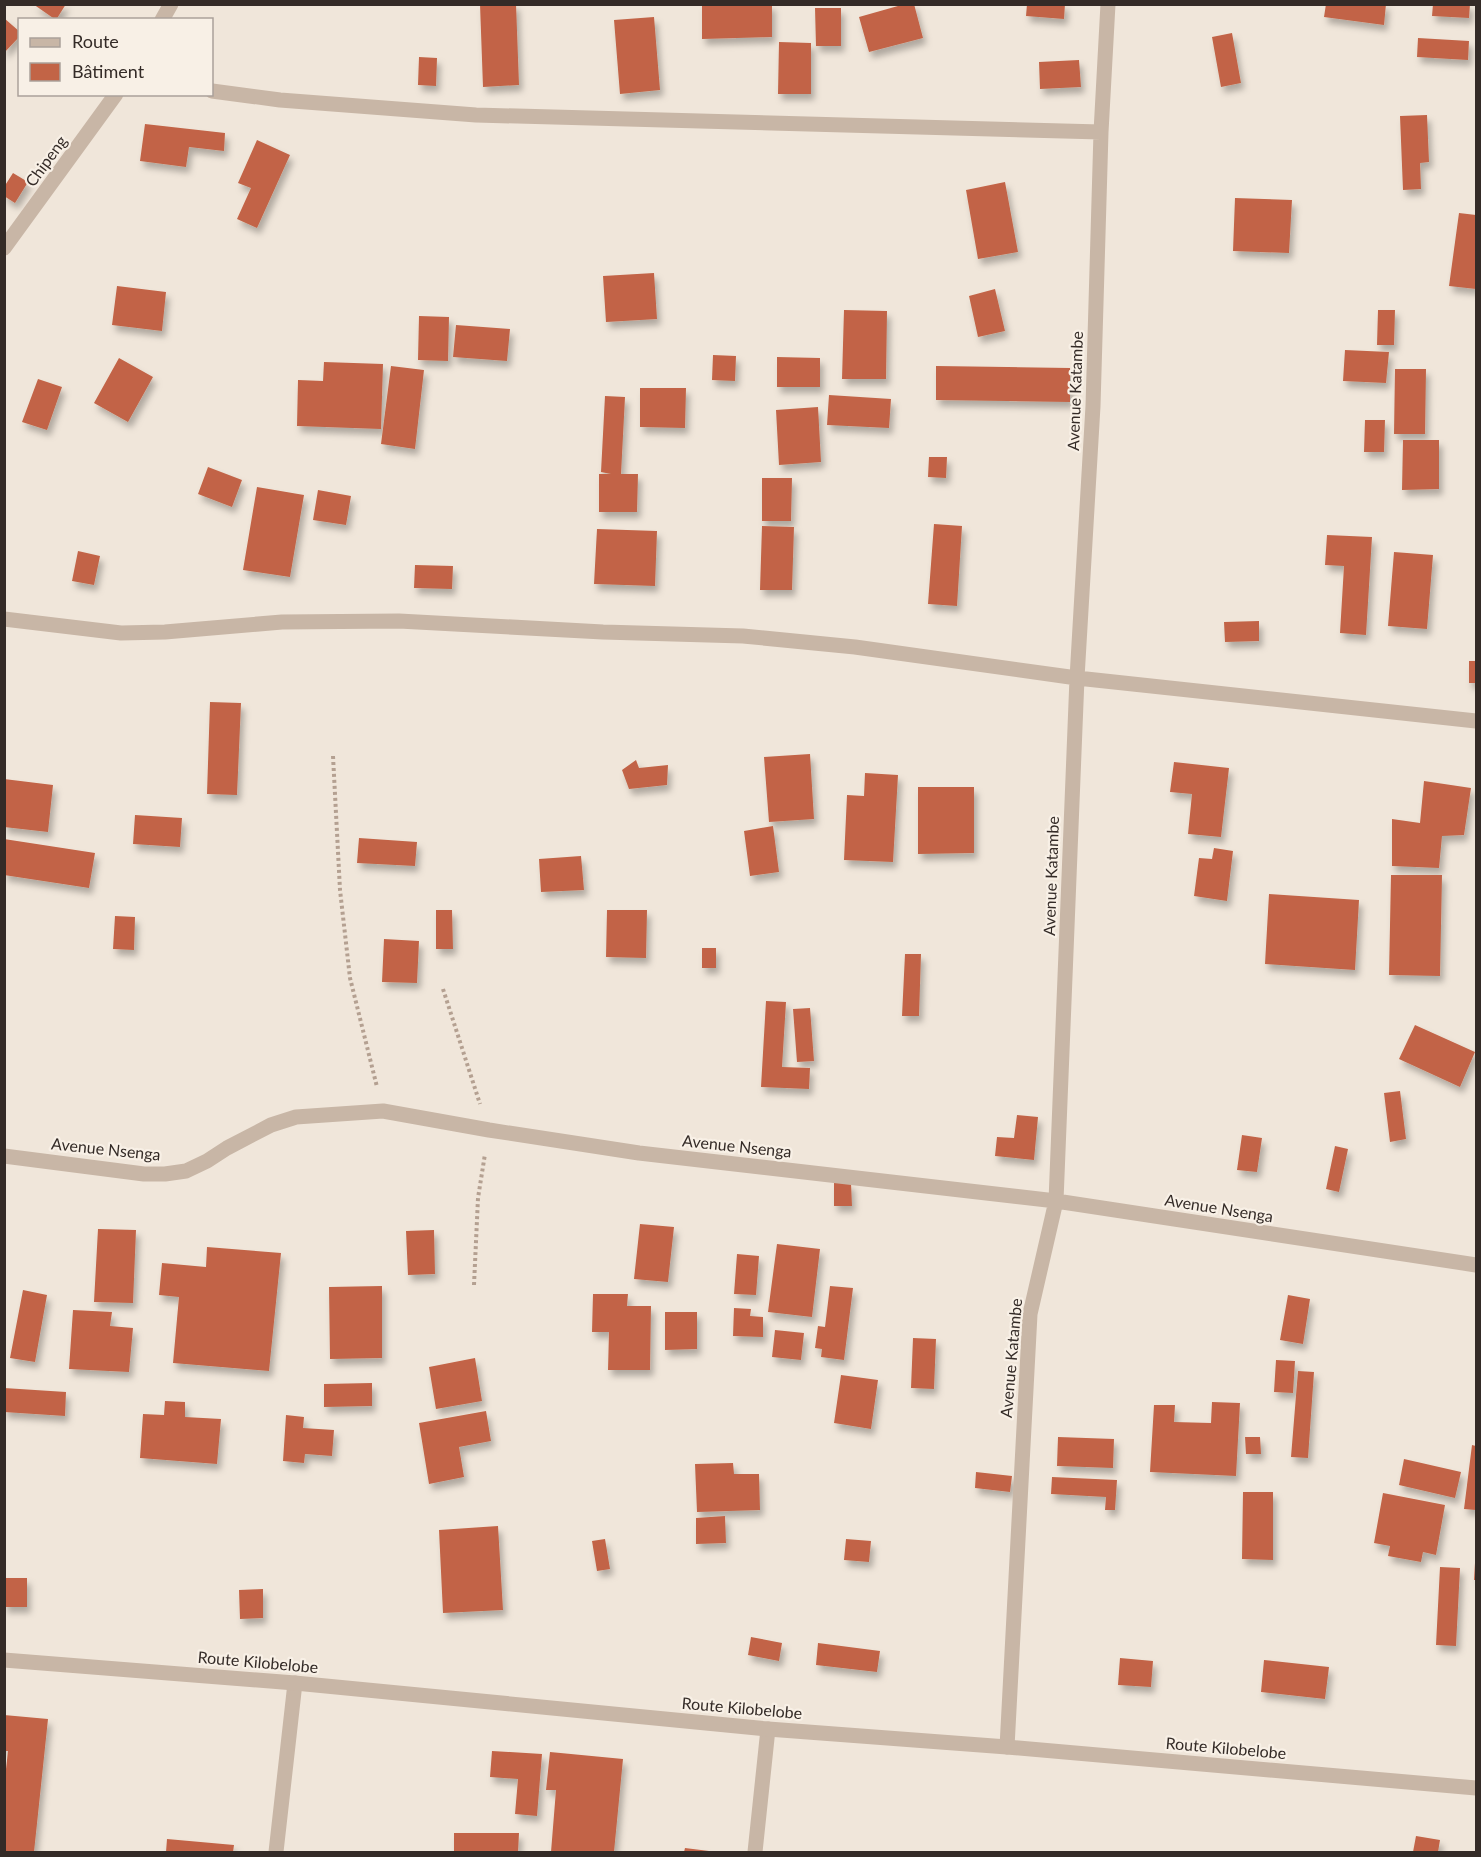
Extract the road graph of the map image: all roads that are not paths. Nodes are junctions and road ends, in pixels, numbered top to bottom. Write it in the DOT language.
graph roads {
  1 [pos="171,4"];
  2 [pos="1108,4"];
  3 [pos="163,18"];
  4 [pos="213,91"];
  5 [pos="115,96"];
  6 [pos="1101,132"];
  7 [pos="4,248"];
  8 [pos="4,619"];
  9 [pos="1077,678"];
  10 [pos="1476,722"];
  11 [pos="4,1156"];
  12 [pos="1056,1201"];
  13 [pos="1476,1265"];
  14 [pos="4,1660"];
  15 [pos="295,1683"];
  16 [pos="768,1729"];
  17 [pos="1007,1747"];
  18 [pos="1476,1788"];
  19 [pos="276,1852"];
  20 [pos="754,1852"];
  1 -- 3 [label="street"];
  2 -- 6 [label="street, Avenue Katambe"];
  4 -- 6 [label="street"];
  5 -- 7 [label="street, Chipeng"];
  6 -- 9 [label="street, Avenue Katambe"];
  8 -- 9 [label="street"];
  9 -- 10 [label="street"];
  9 -- 12 [label="street, Avenue Katambe"];
  11 -- 12 [label="street, Avenue Nsenga"];
  12 -- 13 [label="street, Avenue Nsenga"];
  12 -- 17 [label="street, Avenue Katambe"];
  14 -- 15 [label="street, Route Kilobelobe"];
  15 -- 16 [label="street, Route Kilobelobe"];
  15 -- 19 [label="street"];
  16 -- 17 [label="street, Route Kilobelobe"];
  16 -- 20 [label="street"];
  17 -- 18 [label="street, Route Kilobelobe"];
}
